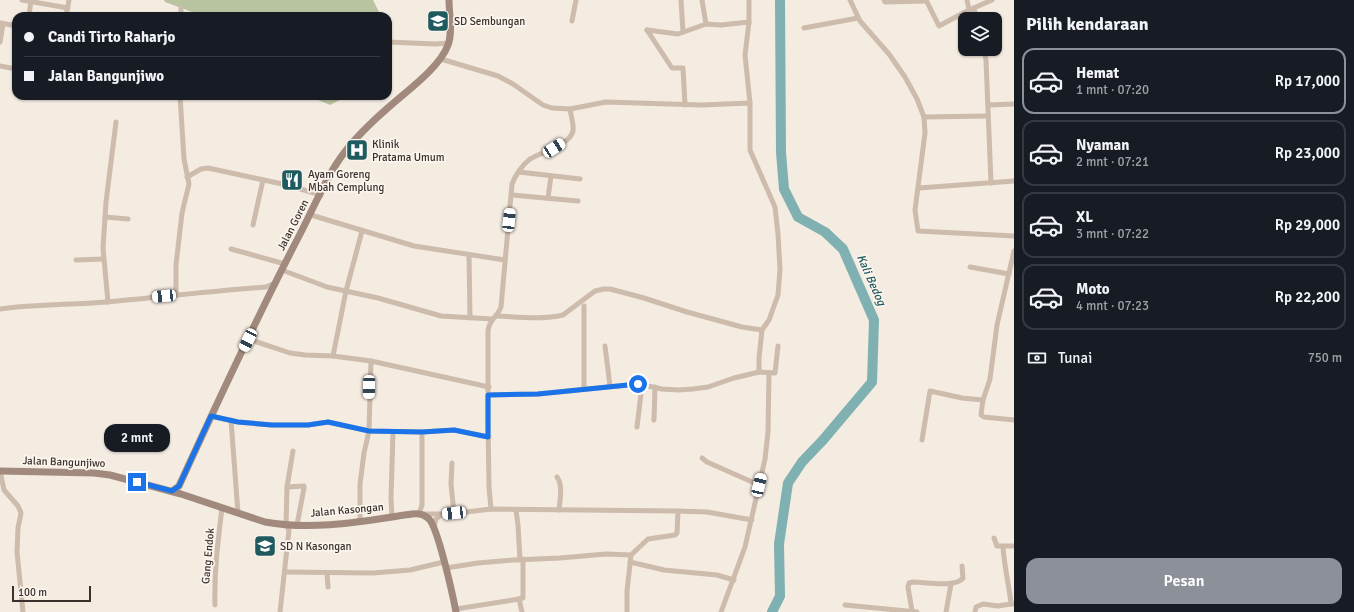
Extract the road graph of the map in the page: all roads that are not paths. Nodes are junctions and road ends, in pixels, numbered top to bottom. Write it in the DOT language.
graph roads {
  1 [pos="22,0"];
  2 [pos="69,0"];
  3 [pos="449,0"];
  4 [pos="576,0"];
  5 [pos="681,0"];
  6 [pos="702,0"];
  7 [pos="749,0"];
  8 [pos="850,0"];
  9 [pos="884,0"];
  10 [pos="926,0"];
  11 [pos="967,0"];
  12 [pos="992,0"];
  13 [pos="31,1"];
  14 [pos="68,8"];
  15 [pos="181,8"];
  16 [pos="972,9"];
  17 [pos="30,12"];
  18 [pos="67,12"];
  19 [pos="181,12"];
  20 [pos="973,12"];
  21 [pos="858,18"];
  22 [pos="572,21"];
  23 [pos="749,22"];
  24 [pos="1,23"];
  25 [pos="706,24"];
  26 [pos="12,25"];
  27 [pos="804,28"];
  28 [pos="683,32"];
  29 [pos="0,42"];
  30 [pos="392,42"];
  31 [pos="449,42"];
  32 [pos="985,56"];
  33 [pos="441,59"];
  34 [pos="0,66"];
  35 [pos="12,68"];
  36 [pos="180,100"];
  37 [pos="750,103"];
  38 [pos="685,104"];
  39 [pos="1014,104"];
  40 [pos="988,105"];
  41 [pos="570,109"];
  42 [pos="988,116"];
  43 [pos="924,117"];
  44 [pos="116,122"];
  45 [pos="519,172"];
  46 [pos="551,176"];
  47 [pos="187,177"];
  48 [pos="580,179"];
  49 [pos="263,180"];
  50 [pos="1014,181"];
  51 [pos="991,183"];
  52 [pos="919,188"];
  53 [pos="321,194"];
  54 [pos="512,194"];
  55 [pos="548,198"];
  56 [pos="578,201"];
  57 [pos="311,214"];
  58 [pos="106,217"];
  59 [pos="128,219"];
  60 [pos="253,225"];
  61 [pos="362,231"];
  62 [pos="1014,236"];
  63 [pos="231,249"];
  64 [pos="1014,251"];
  65 [pos="469,255"];
  66 [pos="104,259"];
  67 [pos="76,260"];
  68 [pos="505,260"];
  69 [pos="284,267"];
  70 [pos="970,267"];
  71 [pos="1009,274"];
  72 [pos="276,283"];
  73 [pos="266,287"];
  74 [pos="346,291"];
  75 [pos="176,294"];
  76 [pos="270,295"];
  77 [pos="108,302"];
  78 [pos="584,306"];
  79 [pos="0,309"];
  80 [pos="495,317"];
  81 [pos="470,318"];
  82 [pos="762,330"];
  83 [pos="248,340"];
  84 [pos="605,346"];
  85 [pos="778,346"];
  86 [pos="333,356"];
  87 [pos="371,361"];
  88 [pos="759,372"];
  89 [pos="769,373"];
  90 [pos="642,385"];
  91 [pos="610,386"];
  92 [pos="488,387"];
  93 [pos="655,387"];
  94 [pos="584,389"];
  95 [pos="488,395"];
  96 [pos="983,400"];
  97 [pos="211,416"];
  98 [pos="231,420"];
  99 [pos="654,420"];
  100 [pos="1014,420"];
  101 [pos="637,427"];
  102 [pos="369,431"];
  103 [pos="393,432"];
  104 [pos="422,432"];
  105 [pos="488,437"];
  106 [pos="922,440"];
  107 [pos="293,451"];
  108 [pos="702,458"];
  109 [pos="452,463"];
  110 [pos="0,471"];
  111 [pos="557,477"];
  112 [pos="759,485"];
  113 [pos="179,486"];
  114 [pos="287,487"];
  115 [pos="172,491"];
  116 [pos="181,494"];
  117 [pos="222,508"];
  118 [pos="491,509"];
  119 [pos="516,510"];
  120 [pos="559,510"];
  121 [pos="678,511"];
  122 [pos="238,513"];
  123 [pos="454,513"];
  124 [pos="421,514"];
  125 [pos="446,514"];
  126 [pos="392,517"];
  127 [pos="752,520"];
  128 [pos="360,522"];
  129 [pos="286,525"];
  130 [pos="298,525"];
  131 [pos="434,528"];
  132 [pos="994,538"];
  133 [pos="1003,546"];
  134 [pos="1014,546"];
  135 [pos="631,555"];
  136 [pos="522,559"];
  137 [pos="630,562"];
  138 [pos="445,565"];
  139 [pos="962,566"];
  140 [pos="285,572"];
  141 [pos="327,573"];
  142 [pos="734,580"];
  143 [pos="951,584"];
  144 [pos="328,587"];
  145 [pos="519,599"];
  146 [pos="845,604"];
  147 [pos="1012,604"];
  148 [pos="215,605"];
  149 [pos="995,606"];
  150 [pos="456,611"];
  151 [pos="914,611"];
  152 [pos="23,612"];
  153 [pos="280,612"];
  154 [pos="522,612"];
  155 [pos="627,612"];
  156 [pos="721,612"];
  157 [pos="946,612"];
  158 [pos="975,612"];
  159 [pos="996,612"];
  1 -- 13 [label="street"];
  2 -- 14 [label="street"];
  3 -- 31 [label="street, Jalan Goren"];
  4 -- 22 [label="street"];
  5 -- 28 [label="street"];
  6 -- 25 [label="street"];
  7 -- 23 [label="street"];
  8 -- 21 [label="street"];
  9 -- 10 [label="street"];
  10 -- 16 [label="street"];
  11 -- 16 [label="street"];
  12 -- 16 [label="street"];
  13 -- 14 [label="street"];
  13 -- 17 [label="street"];
  14 -- 18 [label="street"];
  15 -- 19 [label="street"];
  16 -- 20 [label="street"];
  21 -- 27 [label="street"];
  21 -- 43 [label="street"];
  23 -- 25 [label="street"];
  23 -- 37 [label="street"];
  24 -- 26 [label="street"];
  24 -- 29 [label="street"];
  25 -- 28 [label="street"];
  28 -- 38 [label="street"];
  30 -- 31 [label="street"];
  31 -- 33 [label="street, Jalan Goren"];
  32 -- 40 [label="street"];
  33 -- 41 [label="street"];
  33 -- 53 [label="street, Jalan Goren"];
  34 -- 35 [label="street"];
  36 -- 47 [label="street"];
  37 -- 38 [label="street"];
  37 -- 82 [label="street"];
  38 -- 41 [label="street"];
  39 -- 40 [label="street"];
  40 -- 42 [label="street"];
  41 -- 45 [label="street"];
  42 -- 43 [label="street"];
  42 -- 51 [label="street"];
  43 -- 52 [label="street"];
  44 -- 58 [label="street"];
  45 -- 46 [label="street"];
  45 -- 54 [label="street"];
  46 -- 48 [label="street"];
  46 -- 55 [label="street"];
  47 -- 49 [label="street"];
  47 -- 75 [label="street"];
  49 -- 53 [label="street"];
  49 -- 60 [label="street"];
  50 -- 51 [label="street"];
  51 -- 52 [label="street"];
  52 -- 62 [label="street"];
  53 -- 57 [label="street, Jalan Goren"];
  54 -- 55 [label="street"];
  54 -- 68 [label="street"];
  55 -- 56 [label="street"];
  57 -- 61 [label="street"];
  57 -- 69 [label="street, Jalan Goren"];
  58 -- 59 [label="street"];
  58 -- 66 [label="street"];
  61 -- 65 [label="street"];
  61 -- 74 [label="street"];
  63 -- 69 [label="street"];
  64 -- 71 [label="street"];
  65 -- 68 [label="street"];
  65 -- 81 [label="street"];
  66 -- 67 [label="street"];
  66 -- 77 [label="street"];
  68 -- 80 [label="street"];
  69 -- 72 [label="street, Jalan Goren"];
  69 -- 74 [label="street"];
  70 -- 71 [label="street"];
  71 -- 96 [label="street"];
  72 -- 73 [label="street"];
  72 -- 76 [label="street, Jalan Goren"];
  73 -- 75 [label="street"];
  73 -- 76 [label="street"];
  74 -- 81 [label="street"];
  74 -- 86 [label="street"];
  75 -- 77 [label="street"];
  76 -- 83 [label="street, Jalan Goren"];
  77 -- 79 [label="street"];
  78 -- 94 [label="street"];
  80 -- 81 [label="street"];
  80 -- 82 [label="street"];
  80 -- 92 [label="street"];
  82 -- 88 [label="street"];
  83 -- 86 [label="street"];
  83 -- 97 [label="street, Jalan Goren"];
  84 -- 91 [label="street"];
  85 -- 89 [label="street"];
  86 -- 87 [label="street"];
  87 -- 92 [label="street"];
  87 -- 102 [label="street"];
  88 -- 89 [label="street"];
  88 -- 93 [label="street"];
  89 -- 112 [label="street"];
  90 -- 91 [label="street"];
  90 -- 93 [label="street"];
  90 -- 101 [label="street"];
  91 -- 94 [label="street"];
  92 -- 95 [label="street"];
  93 -- 99 [label="street"];
  94 -- 95 [label="street"];
  95 -- 105 [label="street"];
  96 -- 100 [label="street"];
  96 -- 106 [label="street"];
  97 -- 98 [label="street"];
  97 -- 113 [label="street, Jalan Goren"];
  98 -- 102 [label="street"];
  98 -- 122 [label="street"];
  102 -- 103 [label="street"];
  102 -- 128 [label="street"];
  103 -- 104 [label="street"];
  103 -- 126 [label="street"];
  104 -- 105 [label="street"];
  104 -- 124 [label="street"];
  105 -- 118 [label="street"];
  107 -- 114 [label="street"];
  108 -- 112 [label="street"];
  109 -- 123 [label="street"];
  110 -- 115 [label="street, Jalan Bangunjiwo"];
  110 -- 152 [label="street"];
  111 -- 120 [label="street"];
  112 -- 127 [label="street"];
  113 -- 115 [label="street, Jalan Goren"];
  113 -- 116 [label="street"];
  114 -- 129 [label="street"];
  114 -- 130 [label="street"];
  115 -- 116 [label="street, Jalan Kasongan"];
  116 -- 117 [label="street, Jalan Kasongan"];
  117 -- 122 [label="street, Jalan Kasongan"];
  117 -- 148 [label="street, Gang Endok"];
  118 -- 119 [label="street"];
  118 -- 123 [label="street"];
  119 -- 120 [label="street"];
  119 -- 136 [label="street"];
  120 -- 121 [label="street"];
  121 -- 127 [label="street"];
  121 -- 135 [label="street"];
  122 -- 129 [label="street, Jalan Kasongan"];
  123 -- 125 [label="street"];
  124 -- 125 [label="street"];
  124 -- 126 [label="street, Jalan Kasongan"];
  124 -- 131 [label="street"];
  125 -- 131 [label="street"];
  126 -- 128 [label="street, Jalan Kasongan"];
  127 -- 142 [label="street"];
  128 -- 130 [label="street, Jalan Kasongan"];
  129 -- 130 [label="street, Jalan Kasongan"];
  129 -- 140 [label="street"];
  131 -- 138 [label="street"];
  132 -- 133 [label="street"];
  133 -- 134 [label="street"];
  133 -- 147 [label="street"];
  135 -- 136 [label="street"];
  135 -- 137 [label="street"];
  136 -- 138 [label="street"];
  136 -- 145 [label="street"];
  137 -- 142 [label="street"];
  137 -- 155 [label="street"];
  138 -- 141 [label="street"];
  138 -- 150 [label="street"];
  139 -- 143 [label="street"];
  140 -- 141 [label="street"];
  140 -- 153 [label="street"];
  141 -- 144 [label="street"];
  142 -- 156 [label="street"];
  143 -- 151 [label="street"];
  143 -- 157 [label="street"];
  145 -- 150 [label="street"];
  145 -- 154 [label="street"];
  146 -- 151 [label="street"];
  147 -- 149 [label="street"];
  149 -- 158 [label="street"];
  149 -- 159 [label="street"];
}
